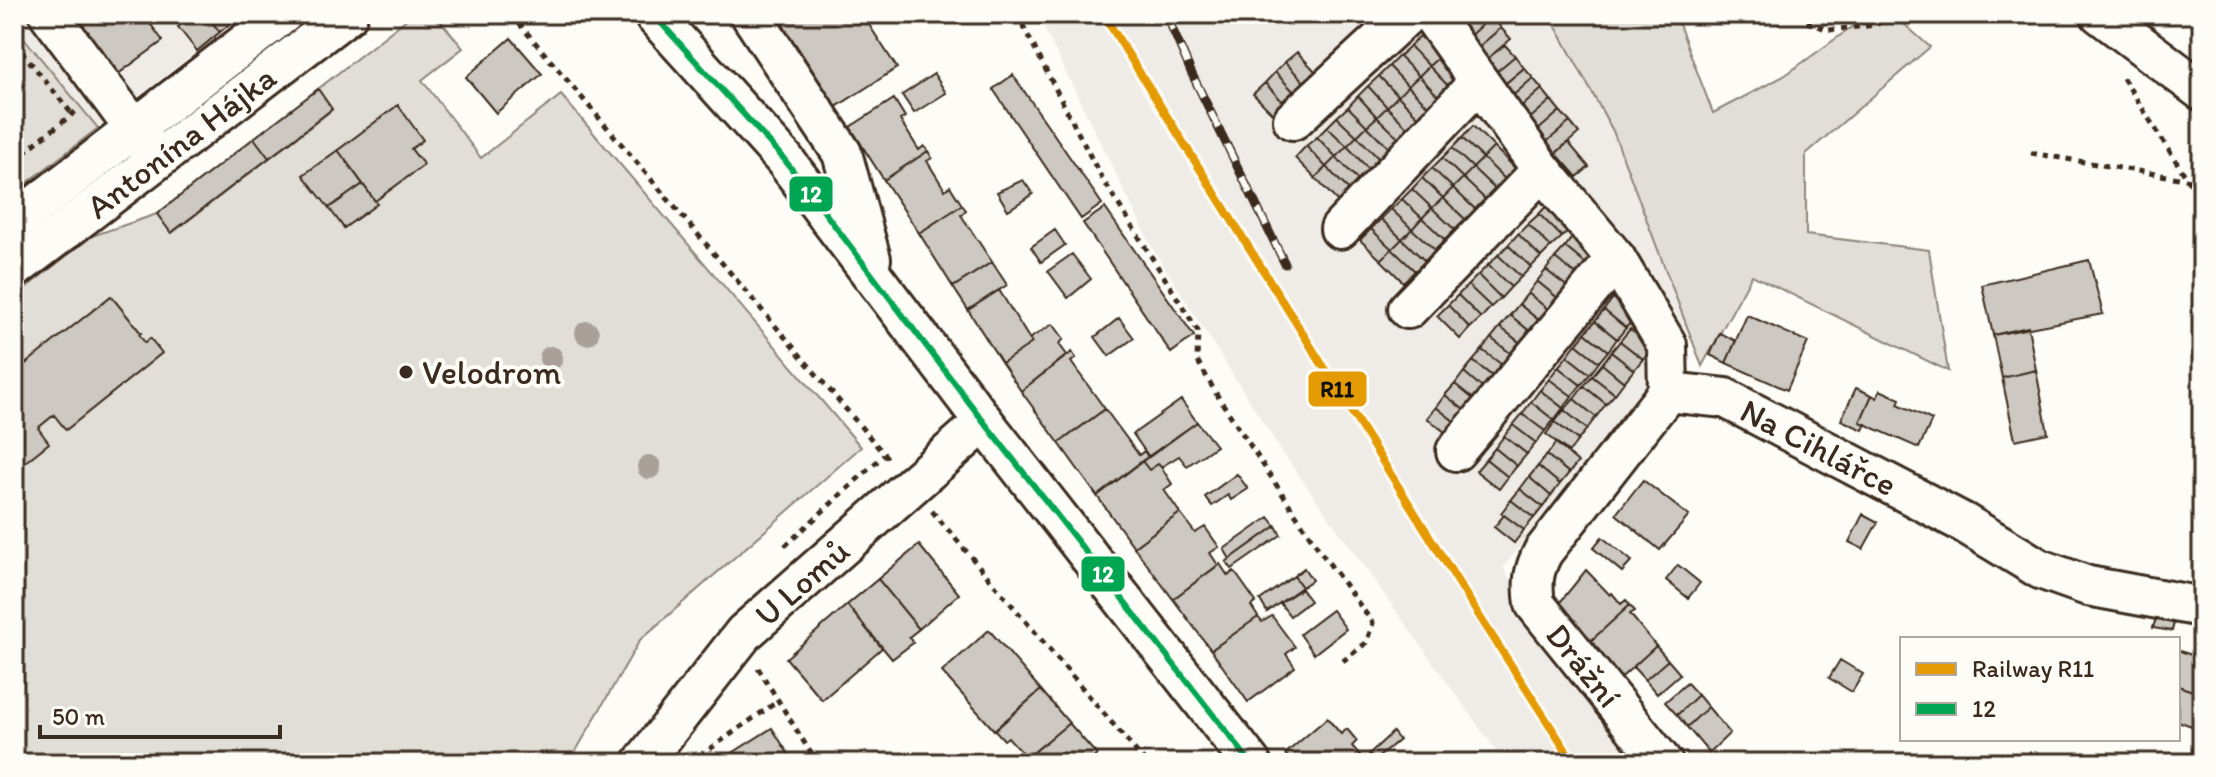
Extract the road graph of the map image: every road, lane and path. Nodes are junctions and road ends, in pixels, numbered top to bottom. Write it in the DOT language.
graph roads {
  1 [pos="49,14"];
  2 [pos="283,14"];
  3 [pos="348,14"];
  4 [pos="511,14"];
  5 [pos="653,14"];
  6 [pos="750,14"];
  7 [pos="1017,14"];
  8 [pos="1408,14"];
  9 [pos="1431,14"];
  10 [pos="1798,14"];
  11 [pos="1891,14"];
  12 [pos="2100,14"];
  13 [pos="14,42"];
  14 [pos="2122,76"];
  15 [pos="1479,82"];
  16 [pos="2202,91"];
  17 [pos="81,107"];
  18 [pos="72,114"];
  19 [pos="1293,120"];
  20 [pos="134,129"];
  21 [pos="2031,153"];
  22 [pos="14,160"];
  23 [pos="157,160"];
  24 [pos="1542,170"];
  25 [pos="2188,180"];
  26 [pos="2202,182"];
  27 [pos="2202,202"];
  28 [pos="14,222"];
  29 [pos="1340,229"];
  30 [pos="1616,259"];
  31 [pos="14,269"];
  32 [pos="877,281"];
  33 [pos="1408,309"];
  34 [pos="1668,392"];
  35 [pos="984,422"];
  36 [pos="1456,451"];
  37 [pos="911,486"];
  38 [pos="2202,607"];
  39 [pos="740,640"];
  40 [pos="1343,661"];
  41 [pos="778,701"];
  42 [pos="656,756"];
  43 [pos="690,763"];
  44 [pos="817,763"];
  45 [pos="1146,763"];
  46 [pos="1251,763"];
  47 [pos="1663,763"];
  1 -- 20 [label="street"];
  2 -- 20 [label="street, Antonína Hájka"];
  3 -- 23 [label="street, Antonína Hájka"];
  4 -- 37 [label="path"];
  5 -- 32 [label="street"];
  6 -- 32 [label="street"];
  7 -- 40 [label="path"];
  8 -- 19 [label="street"];
  9 -- 15 [label="street"];
  10 -- 11 [label="path"];
  12 -- 16 [label="street"];
  13 -- 18 [label="path"];
  14 -- 25 [label="path"];
  15 -- 24 [label="street"];
  15 -- 29 [label="street"];
  17 -- 18 [label="path"];
  18 -- 22 [label="path"];
  20 -- 23 [label="street"];
  20 -- 28 [label="street, Antonína Hájka"];
  21 -- 25 [label="path"];
  23 -- 31 [label="street, Antonína Hájka"];
  24 -- 30 [label="street"];
  24 -- 33 [label="street"];
  25 -- 26 [label="path"];
  25 -- 27 [label="path"];
  30 -- 34 [label="street"];
  30 -- 36 [label="street"];
  32 -- 35 [label="street"];
  34 -- 38 [label="street, Na Cihlářce"];
  34 -- 47 [label="street, Drážní"];
  35 -- 37 [label="street, U Lomů"];
  35 -- 46 [label="street"];
  37 -- 39 [label="street, U Lomů"];
  37 -- 45 [label="path"];
  39 -- 41 [label="path"];
  39 -- 42 [label="street, U Lomů"];
  41 -- 43 [label="path"];
  41 -- 44 [label="path"];
}
